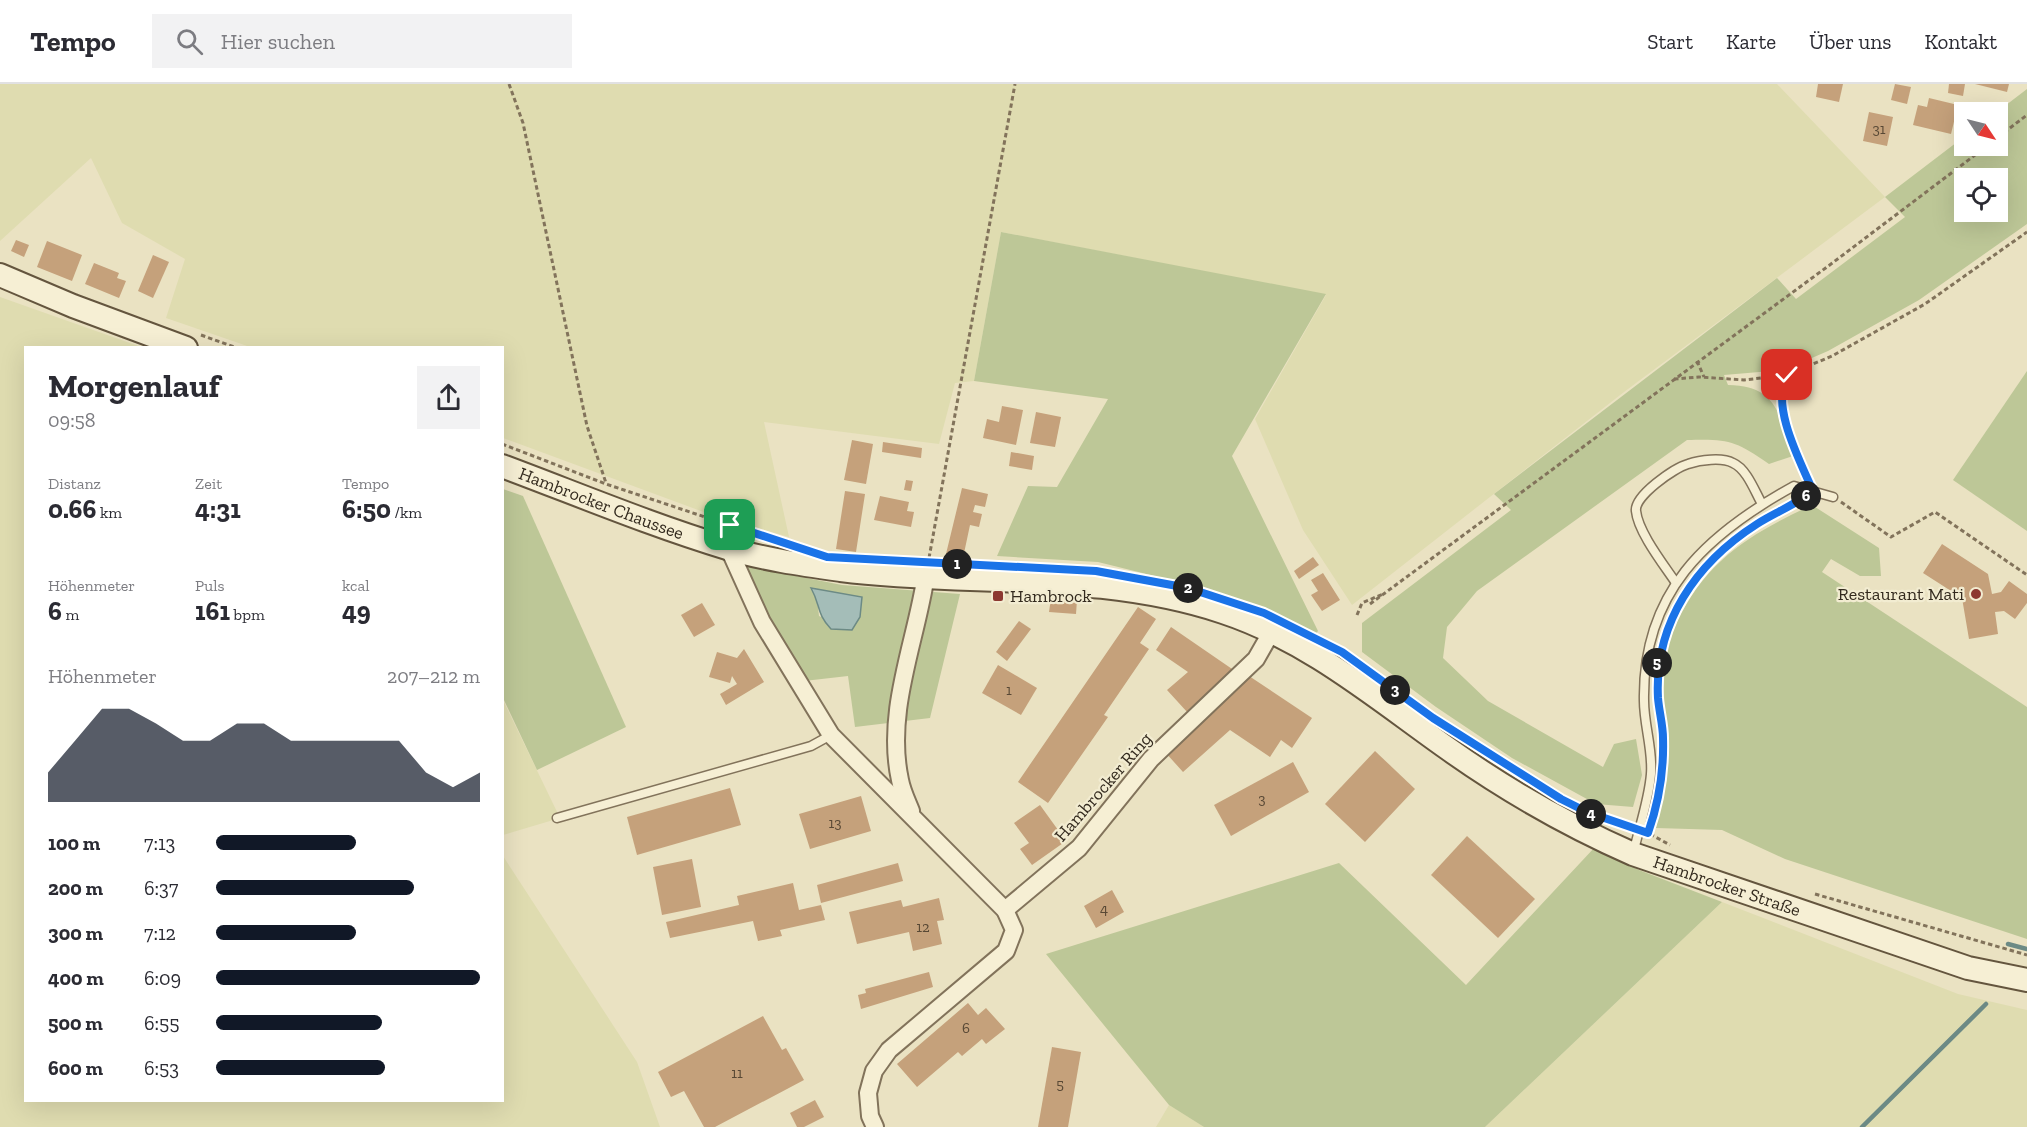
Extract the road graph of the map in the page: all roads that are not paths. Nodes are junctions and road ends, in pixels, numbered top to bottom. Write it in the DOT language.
graph roads {
  1 [pos="0,275"];
  2 [pos="181,346"];
  3 [pos="504,467"];
  4 [pos="1833,497"];
  5 [pos="1762,504"];
  6 [pos="729,549"];
  7 [pos="928,569"];
  8 [pos="1676,583"];
  9 [pos="1272,631"];
  10 [pos="831,735"];
  11 [pos="1448,749"];
  12 [pos="557,818"];
  13 [pos="913,818"];
  14 [pos="1633,854"];
  15 [pos="1005,910"];
  16 [pos="2027,980"];
  17 [pos="875,1127"];
  1 -- 2 [label="street"];
  3 -- 6 [label="street, Hambrocker Chaussee"];
  4 -- 5 [label="lane"];
  5 -- 8 [label="lane"];
  5 -- 8 [label="lane"];
  6 -- 7 [label="street, Hambrocker Chaussee"];
  6 -- 10 [label="street"];
  7 -- 9 [label="street, Hambrocker Chaussee"];
  7 -- 13 [label="street"];
  8 -- 14 [label="lane"];
  9 -- 11 [label="street, Hambrocker Chaussee"];
  9 -- 15 [label="street, Hambrocker Ring"];
  10 -- 12 [label="lane"];
  10 -- 13 [label="street"];
  11 -- 14 [label="street, Hambrocker Straße"];
  13 -- 15 [label="street"];
  14 -- 16 [label="street, Hambrocker Straße"];
  15 -- 17 [label="street"];
}
